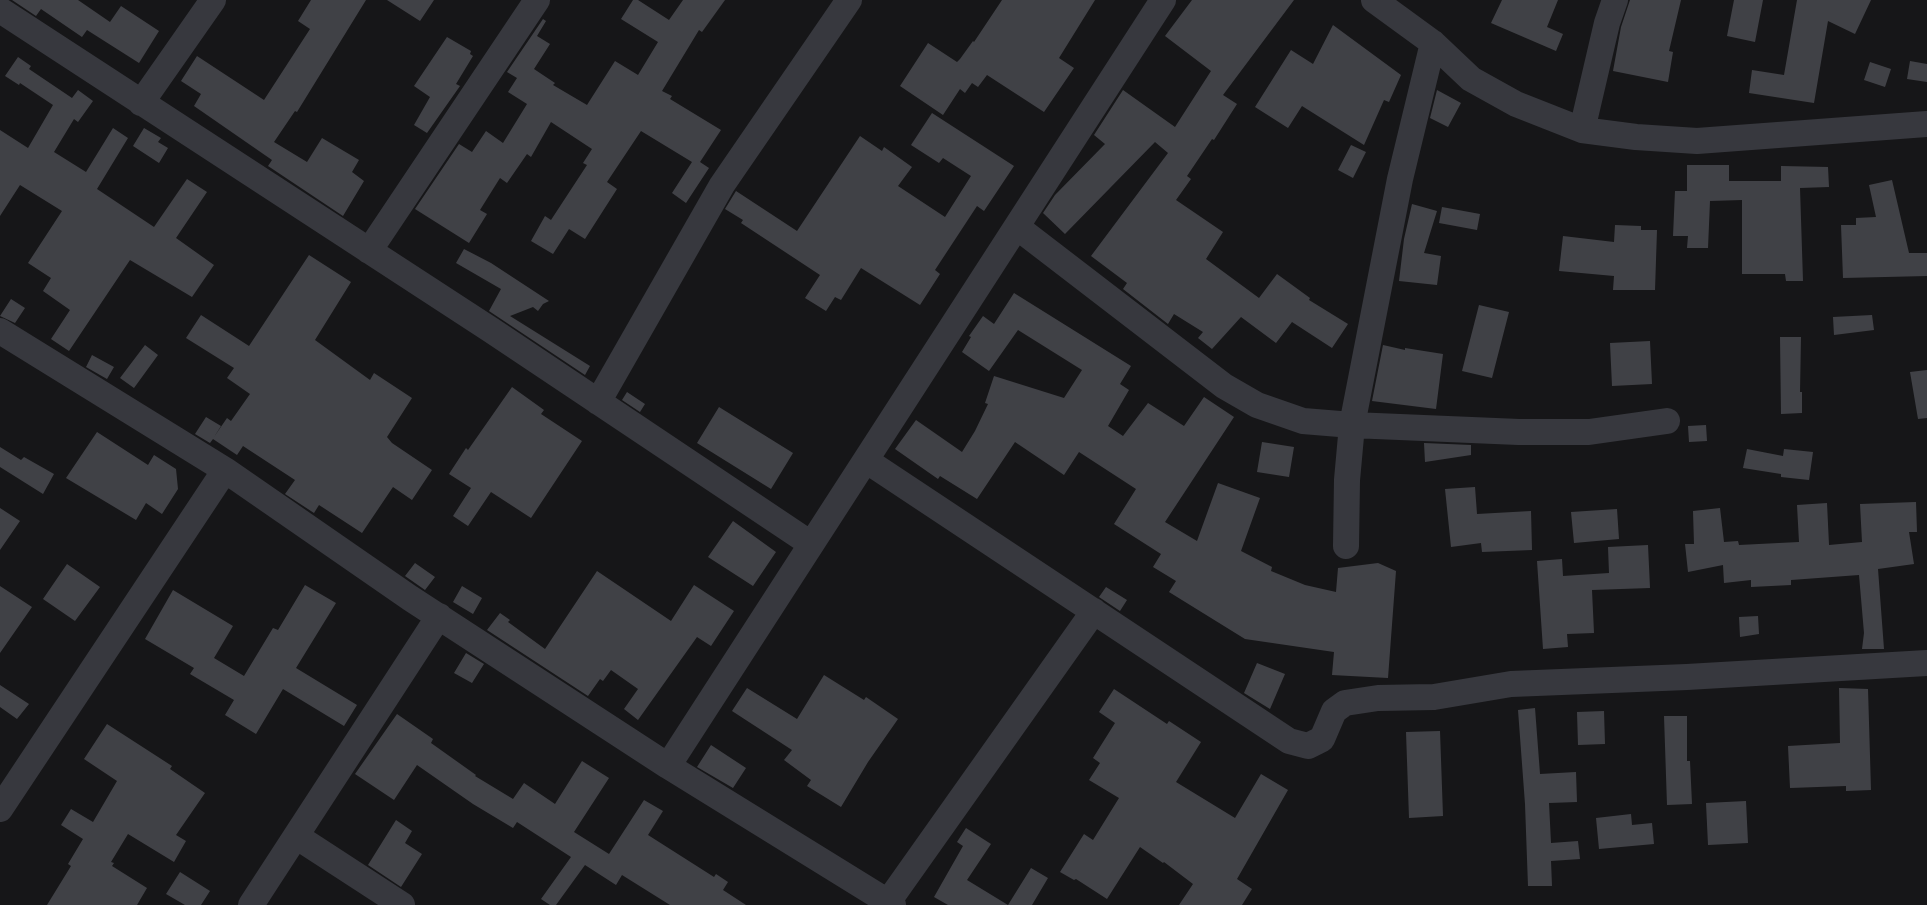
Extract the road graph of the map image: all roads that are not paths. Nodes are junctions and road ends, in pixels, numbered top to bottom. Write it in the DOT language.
graph roads {
  1 [pos="212,0"];
  2 [pos="537,0"];
  3 [pos="849,0"];
  4 [pos="1163,0"];
  5 [pos="1374,0"];
  6 [pos="1615,0"];
  7 [pos="0,10"];
  8 [pos="1433,43"];
  9 [pos="141,103"];
  10 [pos="1927,124"];
  11 [pos="1582,130"];
  12 [pos="1017,227"];
  13 [pos="369,251"];
  14 [pos="0,331"];
  15 [pos="598,402"];
  16 [pos="1667,421"];
  17 [pos="1352,425"];
  18 [pos="867,460"];
  19 [pos="225,470"];
  20 [pos="812,544"];
  21 [pos="1346,546"];
  22 [pos="1094,611"];
  23 [pos="439,616"];
  24 [pos="1927,663"];
  25 [pos="668,766"];
  26 [pos="0,809"];
  27 [pos="296,836"];
  28 [pos="890,903"];
  29 [pos="251,905"];
  30 [pos="402,905"];
  1 -- 9 [label="street"];
  2 -- 13 [label="street"];
  3 -- 15 [label="street"];
  4 -- 12 [label="street"];
  5 -- 8 [label="street"];
  6 -- 11 [label="street"];
  7 -- 9 [label="street"];
  8 -- 11 [label="street"];
  8 -- 17 [label="street"];
  9 -- 13 [label="street"];
  10 -- 11 [label="street"];
  12 -- 17 [label="street"];
  12 -- 18 [label="street"];
  13 -- 15 [label="street"];
  14 -- 19 [label="street"];
  15 -- 20 [label="street"];
  16 -- 17 [label="street"];
  17 -- 21 [label="street"];
  18 -- 20 [label="street"];
  18 -- 22 [label="street"];
  19 -- 23 [label="street"];
  19 -- 26 [label="street"];
  20 -- 25 [label="street"];
  22 -- 24 [label="street"];
  22 -- 28 [label="street"];
  23 -- 25 [label="street"];
  23 -- 27 [label="street"];
  25 -- 28 [label="street"];
  27 -- 29 [label="street"];
  27 -- 30 [label="street"];
}
